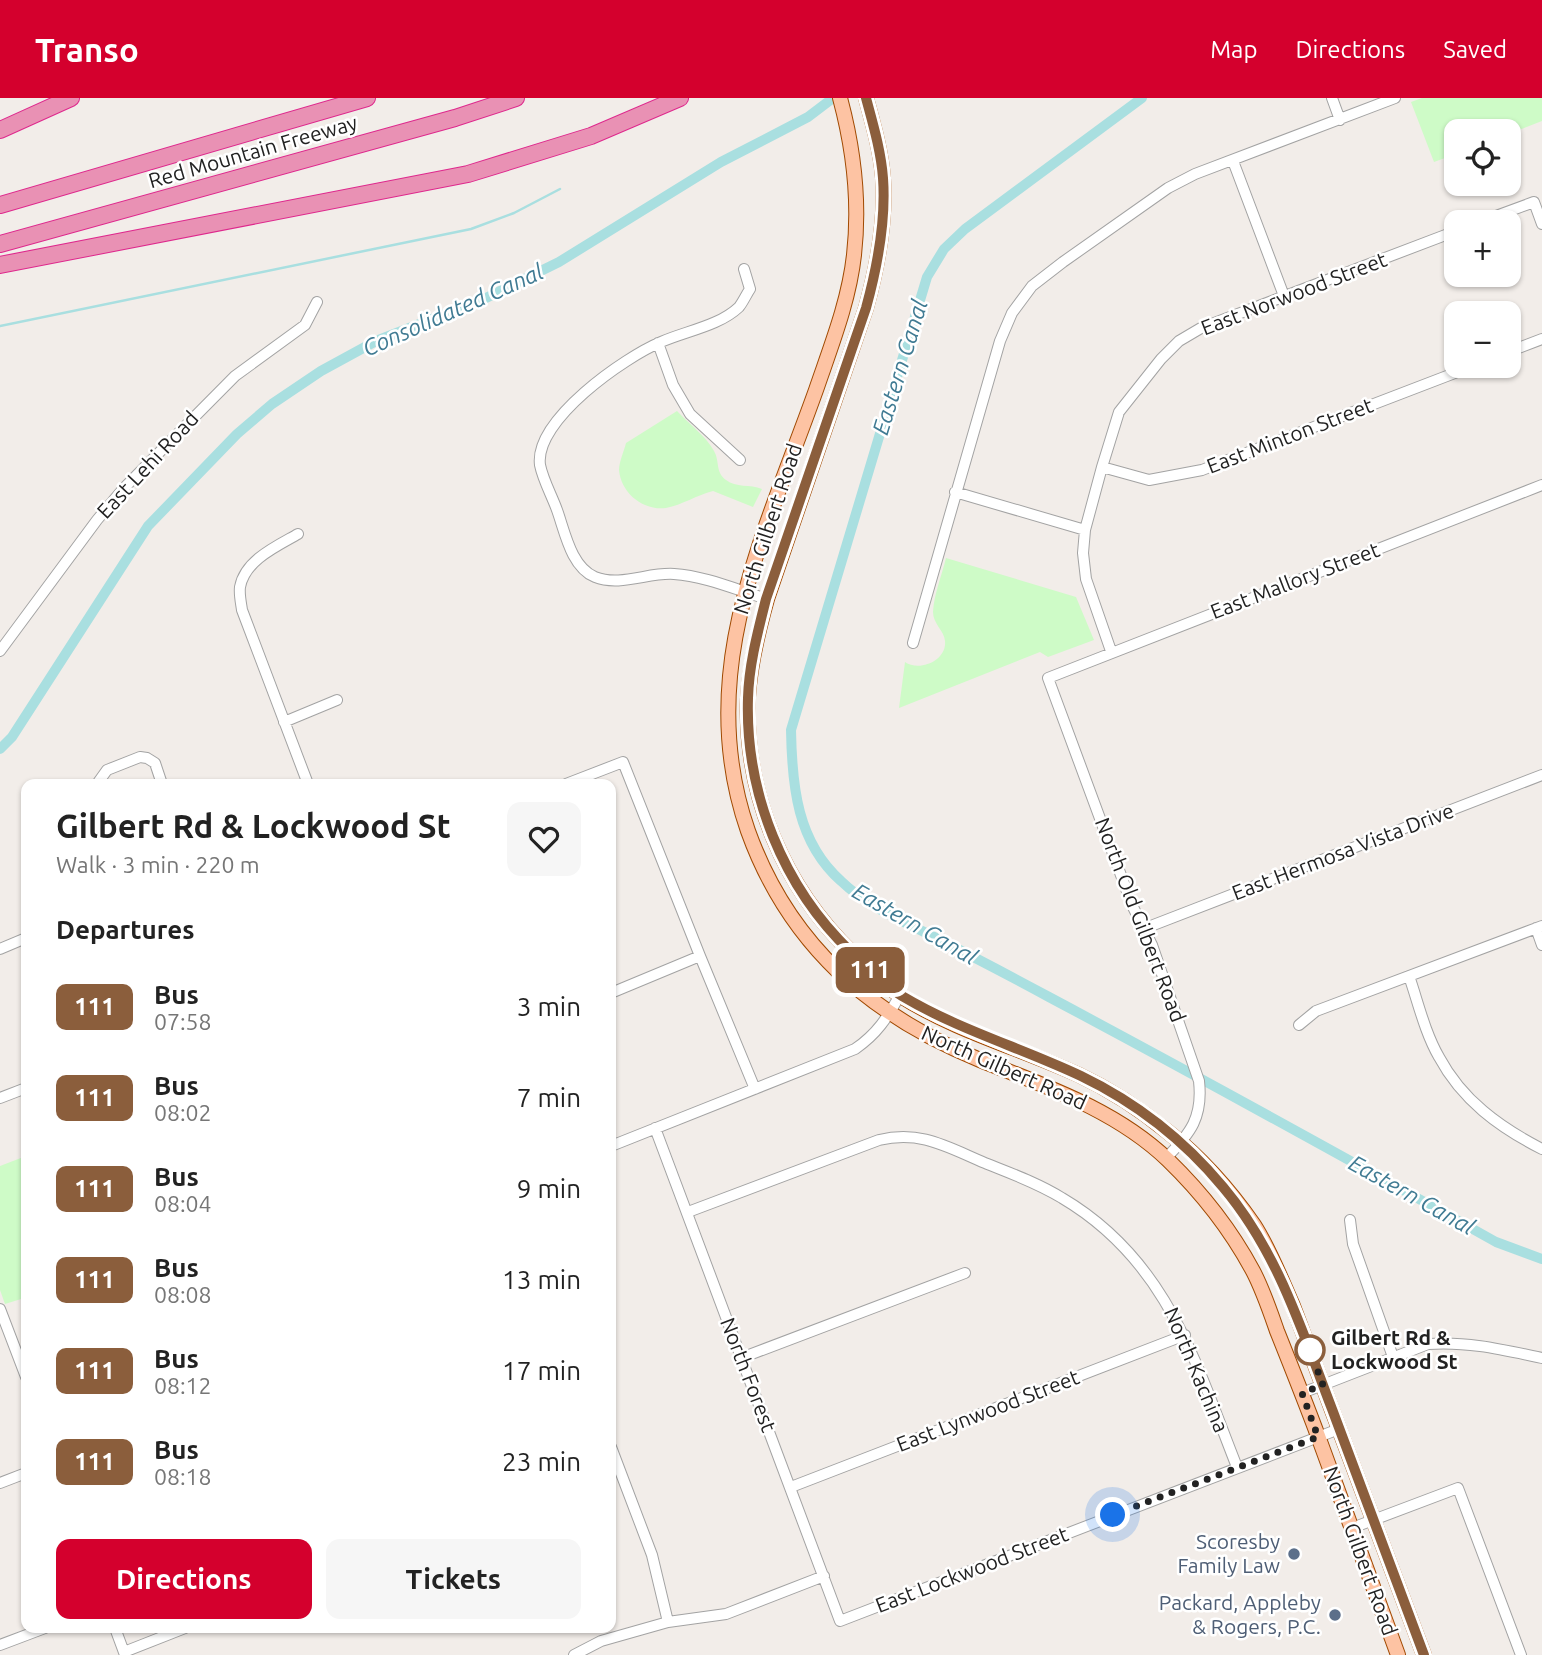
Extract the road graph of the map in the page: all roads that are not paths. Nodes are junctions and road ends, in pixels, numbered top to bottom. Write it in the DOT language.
graph roads {
  1 [pos="71,98"];
  2 [pos="367,98"];
  3 [pos="516,98"];
  4 [pos="680,98"];
  5 [pos="840,98"];
  6 [pos="1332,98"];
  7 [pos="1395,98"];
  8 [pos="867,102"];
  9 [pos="1340,120"];
  10 [pos="0,130"];
  11 [pos="1233,162"];
  12 [pos="0,205"];
  13 [pos="1512,210"];
  14 [pos="1542,224"];
  15 [pos="1444,236"];
  16 [pos="0,244"];
  17 [pos="0,265"];
  18 [pos="744,269"];
  19 [pos="1284,296"];
  20 [pos="317,302"];
  21 [pos="1542,339"];
  22 [pos="658,343"];
  23 [pos="1521,347"];
  24 [pos="1444,377"];
  25 [pos="740,460"];
  26 [pos="1102,467"];
  27 [pos="1542,485"];
  28 [pos="955,492"];
  29 [pos="1085,530"];
  30 [pos="298,534"];
  31 [pos="744,592"];
  32 [pos="766,599"];
  33 [pos="913,643"];
  34 [pos="0,651"];
  35 [pos="1111,652"];
  36 [pos="1048,678"];
  37 [pos="337,700"];
  38 [pos="284,722"];
  39 [pos="1542,775"];
  40 [pos="101,779"];
  41 [pos="160,779"];
  42 [pos="306,779"];
  43 [pos="579,779"];
  44 [pos="1539,927"];
  45 [pos="1143,929"];
  46 [pos="21,940"];
  47 [pos="1542,944"];
  48 [pos="0,949"];
  49 [pos="699,956"];
  50 [pos="1409,976"];
  51 [pos="616,991"];
  52 [pos="900,995"];
  53 [pos="889,1014"];
  54 [pos="1299,1025"];
  55 [pos="755,1089"];
  56 [pos="21,1090"];
  57 [pos="0,1098"];
  58 [pos="655,1128"];
  59 [pos="1181,1142"];
  60 [pos="616,1144"];
  61 [pos="1542,1149"];
  62 [pos="1166,1157"];
  63 [pos="688,1212"];
  64 [pos="1350,1220"];
  65 [pos="965,1273"];
  66 [pos="0,1309"];
  67 [pos="1185,1335"];
  68 [pos="1393,1357"];
  69 [pos="1542,1357"];
  70 [pos="741,1358"];
  71 [pos="21,1364"];
  72 [pos="1323,1385"];
  73 [pos="1302,1393"];
  74 [pos="1339,1429"];
  75 [pos="1318,1437"];
  76 [pos="616,1460"];
  77 [pos="1237,1467"];
  78 [pos="21,1475"];
  79 [pos="0,1483"];
  80 [pos="791,1487"];
  81 [pos="1373,1520"];
  82 [pos="1352,1528"];
  83 [pos="824,1576"];
  84 [pos="840,1621"];
  85 [pos="668,1622"];
  86 [pos="32,1633"];
  87 [pos="117,1633"];
  88 [pos="173,1633"];
  89 [pos="0,1645"];
  90 [pos="125,1654"];
  91 [pos="574,1655"];
  92 [pos="1398,1655"];
  93 [pos="1424,1655"];
  94 [pos="1521,1655"];
  1 -- 10 [label="highway"];
  2 -- 12 [label="highway, Red Mountain Freeway"];
  3 -- 16 [label="highway, Red Mountain Freeway"];
  4 -- 17 [label="highway"];
  5 -- 31 [label="main road, North Gilbert Road"];
  6 -- 9 [label="street"];
  7 -- 9 [label="street"];
  8 -- 32 [label="main road, North Gilbert Road"];
  9 -- 11 [label="street"];
  11 -- 19 [label="street"];
  11 -- 28 [label="street"];
  13 -- 14 [label="street"];
  15 -- 19 [label="street, East Norwood Street"];
  18 -- 22 [label="street"];
  19 -- 26 [label="street, East Norwood Street"];
  20 -- 34 [label="street, East Lehi Road"];
  21 -- 23 [label="street"];
  22 -- 25 [label="street"];
  22 -- 31 [label="street"];
  24 -- 26 [label="street, East Minton Street"];
  26 -- 29 [label="street, East Norwood Street"];
  27 -- 35 [label="street, East Mallory Street"];
  28 -- 29 [label="street"];
  28 -- 33 [label="street"];
  29 -- 35 [label="street, East Norwood Street"];
  30 -- 38 [label="street"];
  31 -- 32 [label="street"];
  31 -- 53 [label="main road, North Gilbert Road"];
  32 -- 52 [label="main road, North Gilbert Road"];
  35 -- 36 [label="street, East Mallory Street"];
  36 -- 45 [label="street, North Old Gilbert Road"];
  37 -- 38 [label="street"];
  38 -- 42 [label="street"];
  39 -- 45 [label="street, East Hermosa Vista Drive"];
  40 -- 41 [label="street"];
  43 -- 49 [label="street"];
  44 -- 47 [label="street"];
  44 -- 50 [label="street"];
  45 -- 59 [label="street, North Old Gilbert Road"];
  46 -- 48 [label="street"];
  49 -- 51 [label="street"];
  49 -- 55 [label="street"];
  50 -- 54 [label="street"];
  50 -- 61 [label="street"];
  52 -- 53 [label="street"];
  52 -- 59 [label="main road, North Gilbert Road"];
  53 -- 55 [label="street"];
  53 -- 62 [label="main road, North Gilbert Road"];
  55 -- 58 [label="street"];
  56 -- 57 [label="street"];
  58 -- 60 [label="street"];
  58 -- 63 [label="street, North Forest"];
  59 -- 62 [label="street, North Old Gilbert Road"];
  59 -- 72 [label="main road, North Gilbert Road"];
  62 -- 73 [label="main road, North Gilbert Road"];
  63 -- 67 [label="street, North Kachina"];
  63 -- 70 [label="street, North Forest"];
  64 -- 68 [label="street"];
  65 -- 70 [label="street"];
  66 -- 71 [label="street"];
  67 -- 77 [label="street, North Kachina"];
  67 -- 80 [label="street, East Lynwood Street"];
  68 -- 69 [label="street"];
  68 -- 72 [label="street"];
  70 -- 80 [label="street, North Forest"];
  72 -- 73 [label="street"];
  72 -- 74 [label="main road, North Gilbert Road"];
  73 -- 75 [label="main road, North Gilbert Road"];
  74 -- 75 [label="street, East Lockwood Street"];
  74 -- 81 [label="main road, North Gilbert Road"];
  75 -- 77 [label="street, East Lockwood Street"];
  75 -- 82 [label="main road, North Gilbert Road"];
  76 -- 85 [label="street"];
  77 -- 84 [label="street, East Lockwood Street"];
  78 -- 79 [label="street"];
  80 -- 83 [label="street, North Forest"];
  81 -- 82 [label="street"];
  81 -- 93 [label="main road, North Gilbert Road"];
  81 -- 94 [label="street"];
  82 -- 92 [label="main road, North Gilbert Road"];
  83 -- 84 [label="street, North Forest"];
  83 -- 85 [label="street"];
  85 -- 91 [label="street"];
  86 -- 89 [label="street"];
  87 -- 90 [label="street"];
  88 -- 90 [label="street"];
}
